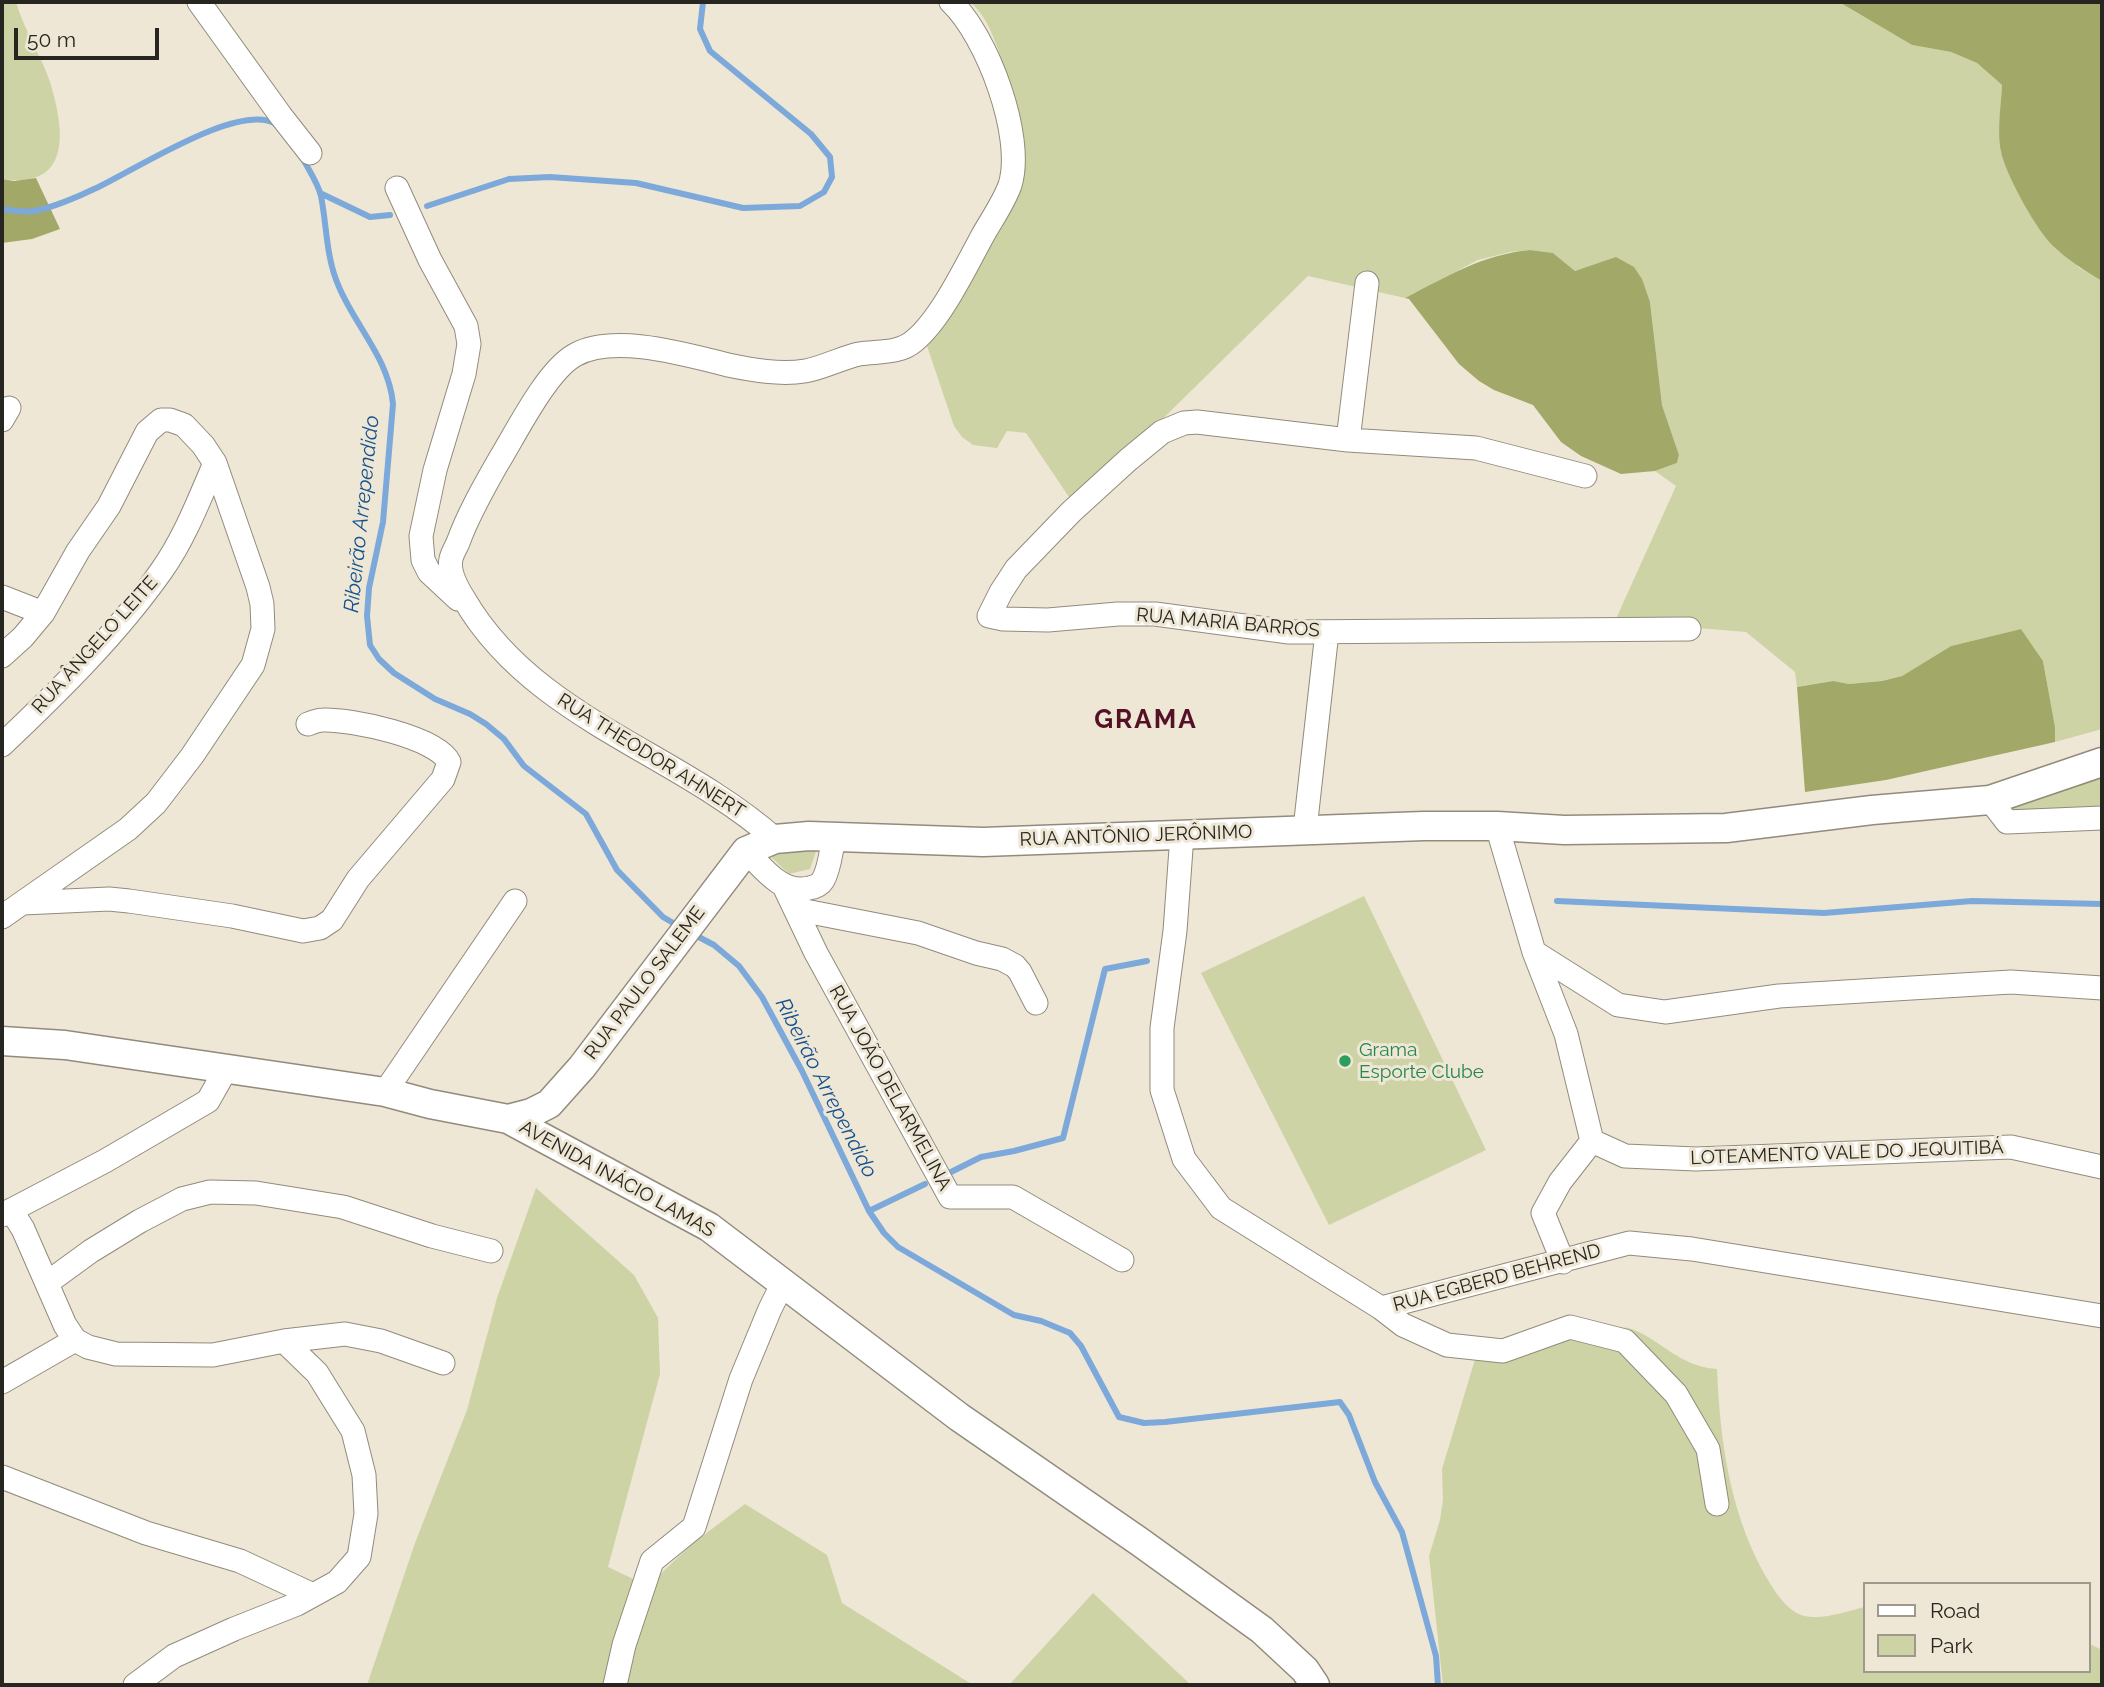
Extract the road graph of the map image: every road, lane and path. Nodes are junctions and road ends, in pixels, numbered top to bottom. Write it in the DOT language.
graph roads {
  1 [pos="199,2"];
  2 [pos="951,2"];
  3 [pos="310,153"];
  4 [pos="397,188"];
  5 [pos="1367,283"];
  6 [pos="1348,440"];
  7 [pos="209,454"];
  8 [pos="1585,476"];
  9 [pos="2,597"];
  10 [pos="467,605"];
  11 [pos="43,613"];
  12 [pos="1689,629"];
  13 [pos="1327,632"];
  14 [pos="2,656"];
  15 [pos="307,724"];
  16 [pos="2,745"];
  17 [pos="2102,762"];
  18 [pos="1990,800"];
  19 [pos="2102,818"];
  20 [pos="1497,826"];
  21 [pos="1304,829"];
  22 [pos="1182,835"];
  23 [pos="834,837"];
  24 [pos="775,839"];
  25 [pos="746,851"];
  26 [pos="785,886"];
  27 [pos="515,901"];
  28 [pos="23,903"];
  29 [pos="795,909"];
  30 [pos="2,917"];
  31 [pos="1534,952"];
  32 [pos="2102,988"];
  33 [pos="1036,1003"];
  34 [pos="2,1041"];
  35 [pos="226,1069"];
  36 [pos="385,1091"];
  37 [pos="508,1119"];
  38 [pos="1592,1141"];
  39 [pos="2102,1167"];
  40 [pos="6,1212"];
  41 [pos="491,1251"];
  42 [pos="1122,1260"];
  43 [pos="1563,1262"];
  44 [pos="47,1283"];
  45 [pos="783,1283"];
  46 [pos="1381,1308"];
  47 [pos="2102,1316"];
  48 [pos="75,1340"];
  49 [pos="285,1341"];
  50 [pos="443,1363"];
  51 [pos="2,1382"];
  52 [pos="2,1477"];
  53 [pos="1717,1504"];
  54 [pos="313,1595"];
  55 [pos="135,1685"];
  56 [pos="615,1685"];
  57 [pos="1315,1685"];
  1 -- 3 [label="street"];
  2 -- 10 [label="street, RUA THEODOR AHNERT"];
  4 -- 10 [label="street"];
  5 -- 6 [label="street"];
  6 -- 8 [label="street, RUA MARIA BARROS"];
  6 -- 13 [label="street, RUA MARIA BARROS"];
  7 -- 11 [label="street"];
  7 -- 16 [label="street, RUA ÂNGELO LEITE"];
  7 -- 28 [label="street"];
  9 -- 11 [label="street"];
  10 -- 24 [label="street, RUA THEODOR AHNERT"];
  11 -- 14 [label="street"];
  12 -- 13 [label="street, RUA MARIA BARROS"];
  13 -- 21 [label="street"];
  15 -- 28 [label="street"];
  17 -- 18 [label="main road, RUA ANTÔNIO JERÔNIMO"];
  18 -- 19 [label="street"];
  18 -- 20 [label="main road, RUA ANTÔNIO JERÔNIMO"];
  20 -- 21 [label="main road, RUA ANTÔNIO JERÔNIMO"];
  20 -- 31 [label="street"];
  21 -- 22 [label="main road, RUA ANTÔNIO JERÔNIMO"];
  22 -- 23 [label="main road, RUA ANTÔNIO JERÔNIMO"];
  22 -- 46 [label="street, RUA EGBERD BEHREND"];
  23 -- 24 [label="main road, RUA ANTÔNIO JERÔNIMO"];
  23 -- 26 [label="street"];
  24 -- 25 [label="main road, RUA PAULO SALEME"];
  25 -- 26 [label="street"];
  25 -- 37 [label="main road, RUA PAULO SALEME"];
  26 -- 29 [label="street, RUA JOÃO DELARMELINA"];
  27 -- 36 [label="street"];
  28 -- 30 [label="street"];
  29 -- 33 [label="street"];
  29 -- 42 [label="street, RUA JOÃO DELARMELINA"];
  31 -- 32 [label="street"];
  31 -- 38 [label="street"];
  34 -- 35 [label="main road, AVENIDA INÁCIO LAMAS"];
  35 -- 36 [label="main road, AVENIDA INÁCIO LAMAS"];
  35 -- 40 [label="street"];
  36 -- 37 [label="main road, AVENIDA INÁCIO LAMAS"];
  37 -- 45 [label="main road, AVENIDA INÁCIO LAMAS"];
  38 -- 39 [label="street, LOTEAMENTO VALE DO JEQUITIBÁ"];
  38 -- 43 [label="street"];
  40 -- 44 [label="street"];
  41 -- 44 [label="street"];
  43 -- 46 [label="street, RUA EGBERD BEHREND"];
  43 -- 47 [label="street, RUA EGBERD BEHREND"];
  44 -- 48 [label="street"];
  45 -- 56 [label="street"];
  45 -- 57 [label="main road, AVENIDA INÁCIO LAMAS"];
  46 -- 53 [label="street"];
  48 -- 49 [label="street"];
  48 -- 51 [label="street"];
  49 -- 50 [label="street"];
  49 -- 54 [label="street"];
  52 -- 54 [label="street"];
  54 -- 55 [label="street"];
}
